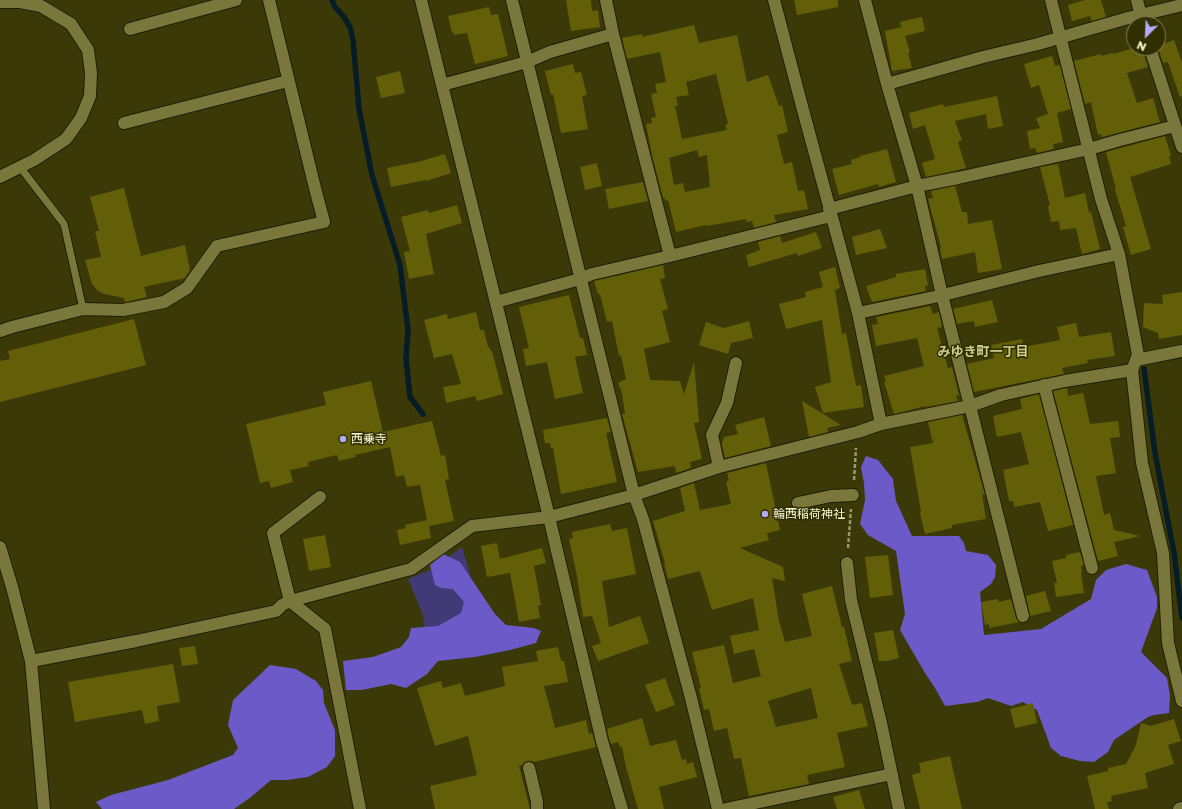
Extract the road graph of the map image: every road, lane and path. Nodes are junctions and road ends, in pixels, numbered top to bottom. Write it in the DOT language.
graph roads {
  1 [pos="236,0"];
  2 [pos="269,0"];
  3 [pos="421,0"];
  4 [pos="512,0"];
  5 [pos="606,0"];
  6 [pos="774,0"];
  7 [pos="865,0"];
  8 [pos="1051,0"];
  9 [pos="1137,0"];
  10 [pos="0,2"];
  11 [pos="1182,5"];
  12 [pos="1140,16"];
  13 [pos="1152,16"];
  14 [pos="1126,23"];
  15 [pos="130,30"];
  16 [pos="613,34"];
  17 [pos="1061,38"];
  18 [pos="1153,56"];
  19 [pos="527,62"];
  20 [pos="288,81"];
  21 [pos="887,84"];
  22 [pos="442,85"];
  23 [pos="124,123"];
  24 [pos="1175,126"];
  25 [pos="1182,147"];
  26 [pos="1089,149"];
  27 [pos="20,167"];
  28 [pos="0,177"];
  29 [pos="917,186"];
  30 [pos="830,212"];
  31 [pos="1120,254"];
  32 [pos="670,256"];
  33 [pos="580,279"];
  34 [pos="942,295"];
  35 [pos="496,302"];
  36 [pos="83,310"];
  37 [pos="858,313"];
  38 [pos="0,331"];
  39 [pos="1182,351"];
  40 [pos="736,363"];
  41 [pos="1134,365"];
  42 [pos="1044,386"];
  43 [pos="970,406"];
  44 [pos="880,424"];
  45 [pos="719,468"];
  46 [pos="634,495"];
  47 [pos="853,495"];
  48 [pos="320,497"];
  49 [pos="798,503"];
  50 [pos="549,517"];
  51 [pos="0,547"];
  52 [pos="847,563"];
  53 [pos="1092,568"];
  54 [pos="290,601"];
  55 [pos="1023,616"];
  56 [pos="30,661"];
  57 [pos="1182,701"];
  58 [pos="529,768"];
  59 [pos="892,774"];
  60 [pos="44,809"];
  61 [pos="360,809"];
  62 [pos="537,809"];
  63 [pos="622,809"];
  64 [pos="718,809"];
  65 [pos="726,809"];
  66 [pos="899,809"];
  1 -- 15 [label="street"];
  2 -- 20 [label="street"];
  3 -- 22 [label="street"];
  4 -- 19 [label="street"];
  5 -- 16 [label="street"];
  6 -- 30 [label="street"];
  7 -- 21 [label="street"];
  8 -- 17 [label="street"];
  9 -- 12 [label="street"];
  10 -- 27 [label="street"];
  11 -- 13 [label="street"];
  14 -- 17 [label="street"];
  16 -- 19 [label="street"];
  16 -- 32 [label="street"];
  17 -- 21 [label="street"];
  17 -- 26 [label="street"];
  18 -- 24 [label="street"];
  19 -- 22 [label="street"];
  19 -- 33 [label="street"];
  20 -- 23 [label="street"];
  20 -- 36 [label="street"];
  21 -- 29 [label="street"];
  22 -- 35 [label="street"];
  24 -- 25 [label="street"];
  24 -- 26 [label="street"];
  26 -- 29 [label="street"];
  26 -- 31 [label="street"];
  27 -- 28 [label="street"];
  27 -- 36 [label="lane"];
  29 -- 30 [label="street"];
  29 -- 34 [label="street"];
  30 -- 32 [label="street"];
  30 -- 37 [label="street"];
  31 -- 34 [label="street"];
  31 -- 41 [label="street"];
  32 -- 33 [label="street"];
  33 -- 35 [label="street"];
  33 -- 46 [label="street"];
  34 -- 37 [label="street"];
  34 -- 43 [label="street"];
  35 -- 50 [label="street"];
  36 -- 38 [label="street"];
  37 -- 44 [label="street"];
  39 -- 41 [label="street"];
  40 -- 45 [label="street"];
  41 -- 42 [label="street"];
  41 -- 57 [label="street"];
  42 -- 43 [label="street"];
  42 -- 53 [label="street"];
  43 -- 44 [label="street"];
  43 -- 55 [label="street"];
  44 -- 45 [label="street"];
  45 -- 46 [label="street"];
  46 -- 50 [label="street"];
  46 -- 64 [label="street"];
  47 -- 49 [label="street"];
  48 -- 54 [label="street"];
  50 -- 54 [label="street"];
  50 -- 63 [label="street"];
  51 -- 56 [label="street"];
  52 -- 59 [label="street"];
  54 -- 56 [label="street"];
  54 -- 61 [label="street"];
  56 -- 60 [label="street"];
  58 -- 62 [label="street"];
  59 -- 65 [label="street"];
  59 -- 66 [label="street"];
}
